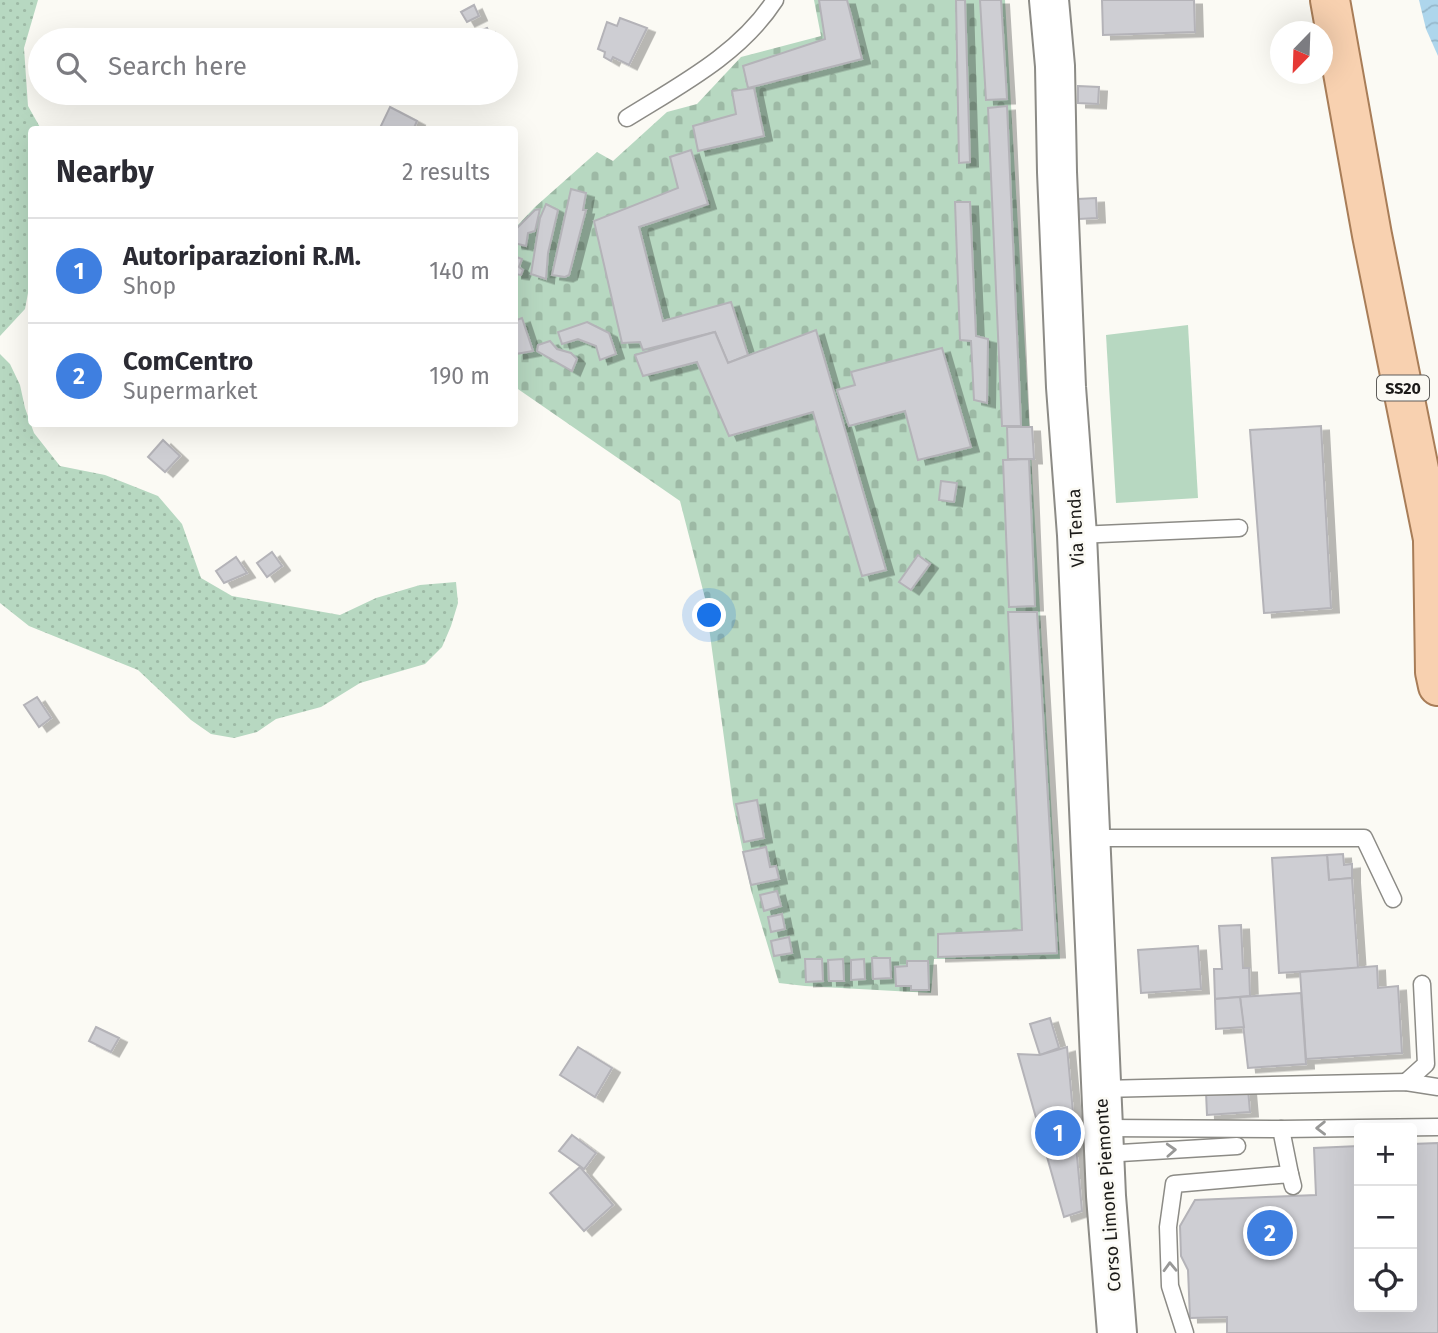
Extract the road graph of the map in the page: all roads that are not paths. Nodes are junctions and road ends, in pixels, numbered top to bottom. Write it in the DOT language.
graph roads {
  1 [pos="775,0"];
  2 [pos="1049,0"];
  3 [pos="1331,0"];
  4 [pos="627,118"];
  5 [pos="1239,528"];
  6 [pos="1077,535"];
  7 [pos="1436,553"];
  8 [pos="1438,686"];
  9 [pos="1091,838"];
  10 [pos="1393,899"];
  11 [pos="1422,984"];
  12 [pos="1101,1072"];
  13 [pos="1406,1082"];
  14 [pos="1437,1086"];
  15 [pos="1438,1127"];
  16 [pos="1281,1129"];
  17 [pos="1104,1141"];
  18 [pos="1237,1146"];
  19 [pos="1117,1333"];
  20 [pos="1185,1333"];
  1 -- 4 [label="lane"];
  2 -- 6 [label="main road, Via Tenda"];
  3 -- 7 [label="main road, SS20"];
  5 -- 6 [label="lane"];
  6 -- 9 [label="main road, Via Tenda"];
  7 -- 8 [label="main road"];
  9 -- 10 [label="lane"];
  9 -- 12 [label="main road, Via Tenda"];
  11 -- 13 [label="lane"];
  12 -- 13 [label="lane"];
  12 -- 17 [label="main road, Corso Limone Piemonte"];
  13 -- 14 [label="lane"];
  15 -- 16 [label="lane, one-way"];
  16 -- 17 [label="lane"];
  20 -- 16 [label="lane, one-way"];
  17 -- 18 [label="lane, one-way"];
  17 -- 19 [label="main road, Corso Limone Piemonte"];
}
